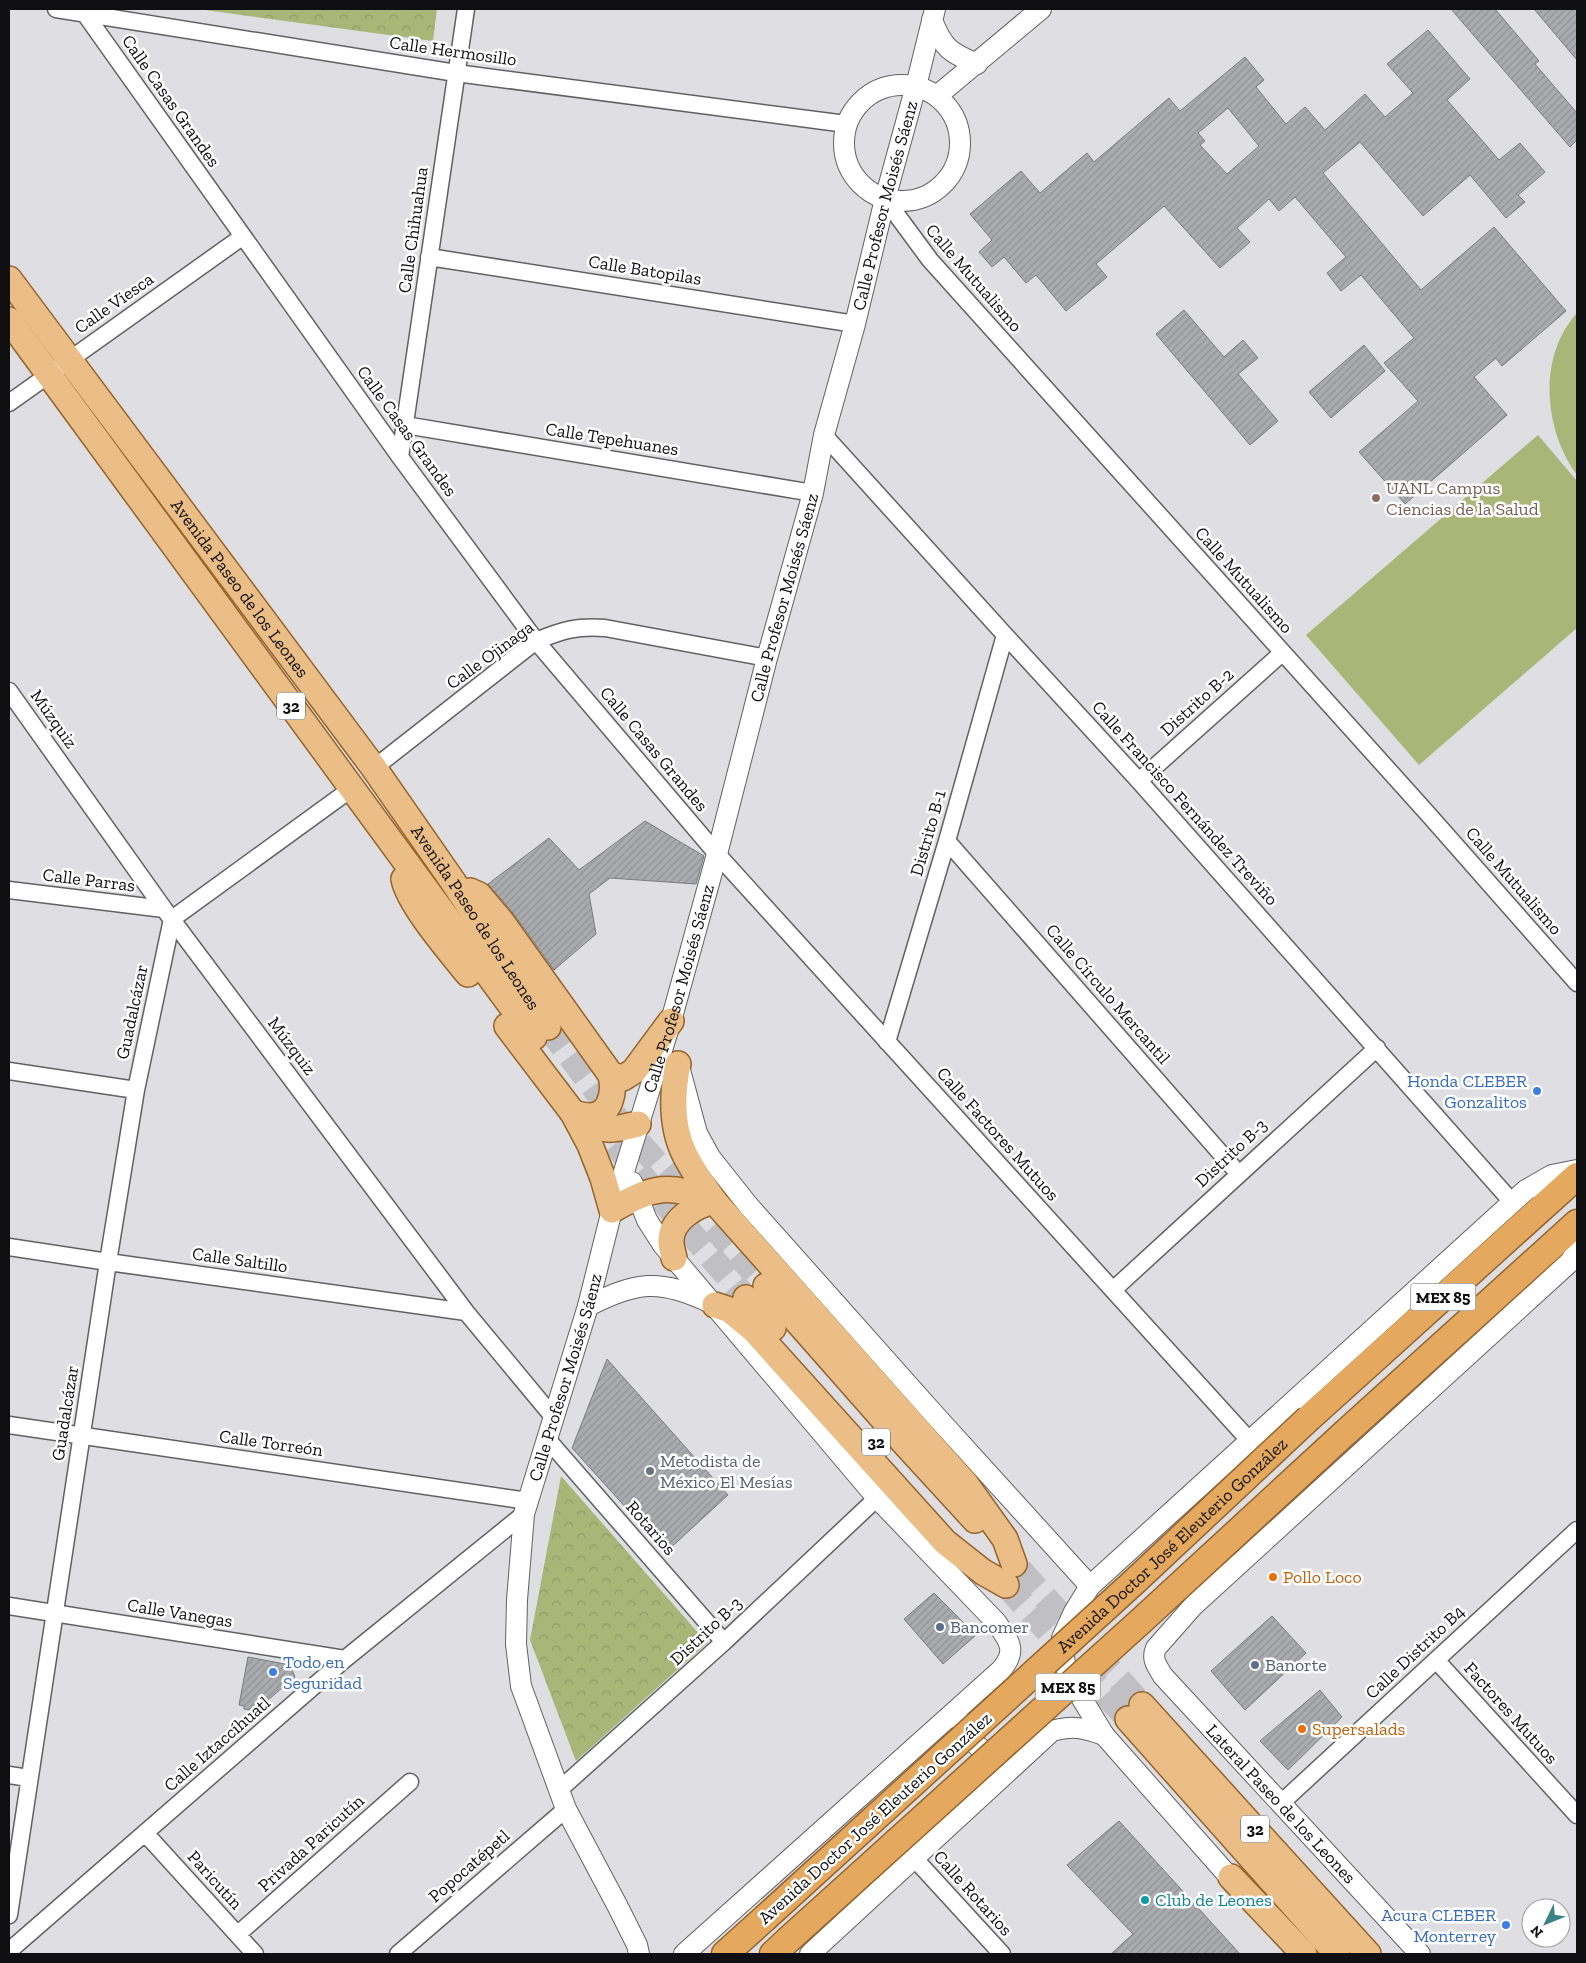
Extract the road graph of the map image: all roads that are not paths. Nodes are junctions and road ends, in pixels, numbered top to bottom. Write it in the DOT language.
graph roads {
  1 [pos="56,9"];
  2 [pos="466,9"];
  3 [pos="1041,9"];
  4 [pos="88,12"];
  5 [pos="933,14"];
  6 [pos="977,64"];
  7 [pos="456,73"];
  8 [pos="916,86"];
  9 [pos="938,95"];
  10 [pos="846,124"];
  11 [pos="885,199"];
  12 [pos="242,236"];
  13 [pos="429,257"];
  14 [pos="9,279"];
  15 [pos="9,320"];
  16 [pos="855,324"];
  17 [pos="69,359"];
  18 [pos="48,376"];
  19 [pos="9,403"];
  20 [pos="404,425"];
  21 [pos="824,435"];
  22 [pos="400,456"];
  23 [pos="813,493"];
  24 [pos="1005,636"];
  25 [pos="536,641"];
  26 [pos="1282,653"];
  27 [pos="767,658"];
  28 [pos="9,690"];
  29 [pos="16,711"];
  30 [pos="374,768"];
  31 [pos="1139,781"];
  32 [pos="351,788"];
  33 [pos="947,841"];
  34 [pos="397,849"];
  35 [pos="717,854"];
  36 [pos="454,883"];
  37 [pos="9,890"];
  38 [pos="168,914"];
  39 [pos="1577,983"];
  40 [pos="671,1021"];
  41 [pos="887,1042"];
  42 [pos="1377,1048"];
  43 [pos="678,1064"];
  44 [pos="9,1071"];
  45 [pos="611,1075"];
  46 [pos="136,1090"];
  47 [pos="573,1113"];
  48 [pos="638,1124"];
  49 [pos="627,1164"];
  50 [pos="1577,1170"];
  51 [pos="1238,1173"];
  52 [pos="1577,1176"];
  53 [pos="636,1196"];
  54 [pos="714,1200"];
  55 [pos="1512,1202"];
  56 [pos="612,1210"];
  57 [pos="762,1222"];
  58 [pos="1577,1223"];
  59 [pos="9,1247"];
  60 [pos="674,1258"];
  61 [pos="1575,1261"];
  62 [pos="108,1262"];
  63 [pos="1113,1290"];
  64 [pos="756,1292"];
  65 [pos="715,1305"];
  66 [pos="588,1306"];
  67 [pos="466,1312"];
  68 [pos="554,1418"];
  69 [pos="9,1426"];
  70 [pos="81,1436"];
  71 [pos="548,1440"];
  72 [pos="1249,1440"];
  73 [pos="877,1498"];
  74 [pos="526,1507"];
  75 [pos="1576,1534"];
  76 [pos="1014,1573"];
  77 [pos="1090,1586"];
  78 [pos="9,1606"];
  79 [pos="54,1613"];
  80 [pos="724,1642"];
  81 [pos="344,1660"];
  82 [pos="1436,1660"];
  83 [pos="958,1708"];
  84 [pos="1104,1736"];
  85 [pos="1021,1759"];
  86 [pos="9,1776"];
  87 [pos="880,1777"];
  88 [pos="29,1778"];
  89 [pos="410,1782"];
  90 [pos="559,1790"];
  91 [pos="1280,1804"];
  92 [pos="566,1809"];
  93 [pos="1577,1815"];
  94 [pos="145,1833"];
  95 [pos="936,1838"];
  96 [pos="914,1858"];
  97 [pos="1231,1877"];
  98 [pos="9,1915"];
  99 [pos="238,1934"];
  100 [pos="781,1947"];
  101 [pos="9,1951"];
  102 [pos="255,1954"];
  103 [pos="398,1954"];
  104 [pos="639,1954"];
  105 [pos="684,1954"];
  106 [pos="725,1954"];
  107 [pos="810,1954"];
  108 [pos="1002,1954"];
  109 [pos="1290,1954"];
  110 [pos="1304,1954"];
  111 [pos="1338,1954"];
  112 [pos="1368,1954"];
  113 [pos="1420,1954"];
  1 -- 4 [label="street, Calle Hermosillo"];
  2 -- 7 [label="street, Calle Chihuahua"];
  3 -- 6 [label="street"];
  4 -- 7 [label="street, Calle Hermosillo"];
  4 -- 12 [label="street, Calle Casas Grandes"];
  5 -- 6 [label="street"];
  5 -- 8 [label="street, Calle Profesor Moisés Sáenz"];
  6 -- 9 [label="street"];
  7 -- 10 [label="street, Calle Hermosillo"];
  7 -- 13 [label="street, Calle Chihuahua"];
  8 -- 9 [label="street"];
  8 -- 10 [label="street"];
  8 -- 11 [label="street, Calle Profesor Moisés Sáenz"];
  9 -- 11 [label="street"];
  10 -- 11 [label="street"];
  11 -- 16 [label="street, Calle Profesor Moisés Sáenz"];
  11 -- 26 [label="street, Calle Mutualismo"];
  12 -- 17 [label="street, Calle Viesca"];
  12 -- 22 [label="street, Calle Casas Grandes"];
  13 -- 16 [label="street, Calle Batopilas"];
  13 -- 20 [label="street, Calle Chihuahua"];
  14 -- 17 [label="main road, Avenida Paseo de los Leones / 32"];
  15 -- 18 [label="main road, Avenida Paseo de los Leones / 32"];
  16 -- 21 [label="street, Calle Profesor Moisés Sáenz"];
  17 -- 18 [label="street, Calle Viesca"];
  17 -- 30 [label="main road, Avenida Paseo de los Leones / 32"];
  18 -- 19 [label="street, Calle Viesca"];
  18 -- 32 [label="main road, Avenida Paseo de los Leones / 32"];
  20 -- 22 [label="street, Calle Chihuahua"];
  20 -- 23 [label="street, Calle Tepehuanes"];
  21 -- 23 [label="street, Calle Profesor Moisés Sáenz"];
  21 -- 24 [label="street, Calle Francisco Fernández Treviño"];
  22 -- 25 [label="street, Calle Casas Grandes"];
  23 -- 27 [label="street, Calle Profesor Moisés Sáenz"];
  24 -- 31 [label="street, Calle Francisco Fernández Treviño"];
  24 -- 33 [label="street, Distrito B-1"];
  25 -- 27 [label="street, Calle Ojinaga"];
  25 -- 30 [label="street, Calle Ojinaga"];
  25 -- 35 [label="street, Calle Casas Grandes"];
  26 -- 31 [label="street, Distrito B-2"];
  26 -- 39 [label="street, Calle Mutualismo"];
  27 -- 35 [label="street, Calle Profesor Moisés Sáenz"];
  28 -- 29 [label="street, Múzquiz"];
  29 -- 38 [label="street, Múzquiz"];
  30 -- 36 [label="main road, Avenida Paseo de los Leones / 32"];
  31 -- 42 [label="street, Calle Francisco Fernández Treviño"];
  32 -- 34 [label="main road, Avenida Paseo de los Leones / 32"];
  32 -- 38 [label="street"];
  33 -- 41 [label="street, Distrito B-1"];
  33 -- 51 [label="street, Calle Círculo Mercantil"];
  34 -- 36 [label="main road, Avenida Paseo de los Leones / 32"];
  34 -- 47 [label="main road"];
  35 -- 40 [label="street, Calle Profesor Moisés Sáenz"];
  35 -- 41 [label="street, Calle Factores Mutuos"];
  36 -- 45 [label="main road"];
  37 -- 38 [label="street, Calle Parras"];
  38 -- 46 [label="street, Guadalcázar"];
  38 -- 67 [label="street, Múzquiz"];
  40 -- 43 [label="street"];
  40 -- 45 [label="main road"];
  40 -- 48 [label="street, Calle Profesor Moisés Sáenz"];
  41 -- 63 [label="street, Calle Factores Mutuos"];
  42 -- 51 [label="street, Distrito B-3"];
  42 -- 55 [label="street, Calle Francisco Fernández Treviño"];
  43 -- 54 [label="main road"];
  43 -- 57 [label="street"];
  44 -- 46 [label="street"];
  45 -- 47 [label="main road"];
  46 -- 62 [label="street, Guadalcázar"];
  47 -- 48 [label="main road"];
  47 -- 56 [label="main road"];
  48 -- 49 [label="street, Calle Profesor Moisés Sáenz"];
  49 -- 53 [label="street"];
  49 -- 56 [label="street, Calle Profesor Moisés Sáenz"];
  50 -- 55 [label="street"];
  51 -- 63 [label="street, Distrito B-3"];
  52 -- 106 [label="highway, Avenida Doctor José Eleuterio González / MEX 85, bridge"];
  53 -- 54 [label="main road"];
  53 -- 56 [label="main road"];
  53 -- 60 [label="street"];
  54 -- 57 [label="street"];
  54 -- 60 [label="main road"];
  54 -- 76 [label="main road"];
  55 -- 72 [label="street"];
  56 -- 66 [label="street, Calle Profesor Moisés Sáenz"];
  57 -- 77 [label="street"];
  58 -- 100 [label="highway, Avenida Doctor José Eleuterio González / MEX 85, bridge"];
  59 -- 62 [label="street, Calle Saltillo"];
  60 -- 65 [label="street"];
  61 -- 91 [label="street, Lateral Paseo de los Leones"];
  62 -- 67 [label="street, Calle Saltillo"];
  62 -- 70 [label="street, Guadalcázar"];
  63 -- 72 [label="street, Calle Factores Mutuos"];
  64 -- 76 [label="main road, 32"];
  65 -- 66 [label="street"];
  65 -- 73 [label="street"];
  65 -- 76 [label="main road"];
  66 -- 68 [label="street, Calle Profesor Moisés Sáenz"];
  67 -- 68 [label="street, Múzquiz"];
  68 -- 71 [label="street, Calle Profesor Moisés Sáenz"];
  69 -- 70 [label="street, Calle Torreón"];
  70 -- 74 [label="street, Calle Torreón"];
  70 -- 79 [label="street, Guadalcázar"];
  71 -- 74 [label="street, Calle Profesor Moisés Sáenz"];
  71 -- 80 [label="street, Rotarios"];
  72 -- 77 [label="street"];
  73 -- 80 [label="street, Distrito B-3"];
  73 -- 83 [label="street"];
  74 -- 81 [label="street, Calle Iztaccíhuatl"];
  74 -- 90 [label="street, Calle Profesor Moisés Sáenz"];
  75 -- 82 [label="street, Calle Distrito B4"];
  77 -- 84 [label="street"];
  78 -- 79 [label="street, Calle Vanegas"];
  79 -- 81 [label="street, Calle Vanegas"];
  79 -- 88 [label="street, Guadalcázar"];
  80 -- 90 [label="street, Distrito B-3"];
  81 -- 94 [label="street, Calle Iztaccíhuatl"];
  82 -- 91 [label="street, Calle Distrito B4"];
  82 -- 93 [label="street, Factores Mutuos"];
  83 -- 85 [label="street"];
  83 -- 87 [label="street"];
  84 -- 85 [label="street"];
  84 -- 97 [label="street"];
  85 -- 95 [label="street"];
  86 -- 88 [label="street"];
  87 -- 95 [label="street"];
  87 -- 105 [label="street"];
  88 -- 98 [label="street, Guadalcázar"];
  89 -- 99 [label="street, Privada Paricutín"];
  90 -- 92 [label="street, Calle Profesor Moisés Sáenz"];
  91 -- 113 [label="street, Lateral Paseo de los Leones"];
  92 -- 103 [label="street, Popocatépetl"];
  92 -- 104 [label="street, Calle Profesor Moisés Sáenz"];
  94 -- 99 [label="street, Paricutín"];
  94 -- 101 [label="street, Calle Iztaccíhuatl"];
  95 -- 96 [label="street"];
  96 -- 107 [label="street"];
  96 -- 108 [label="street, Calle Rotarios"];
  97 -- 109 [label="street"];
  97 -- 110 [label="main road"];
  99 -- 102 [label="street, Paricutín"];
  111 -- 112 [label="main road, 32"];
}
